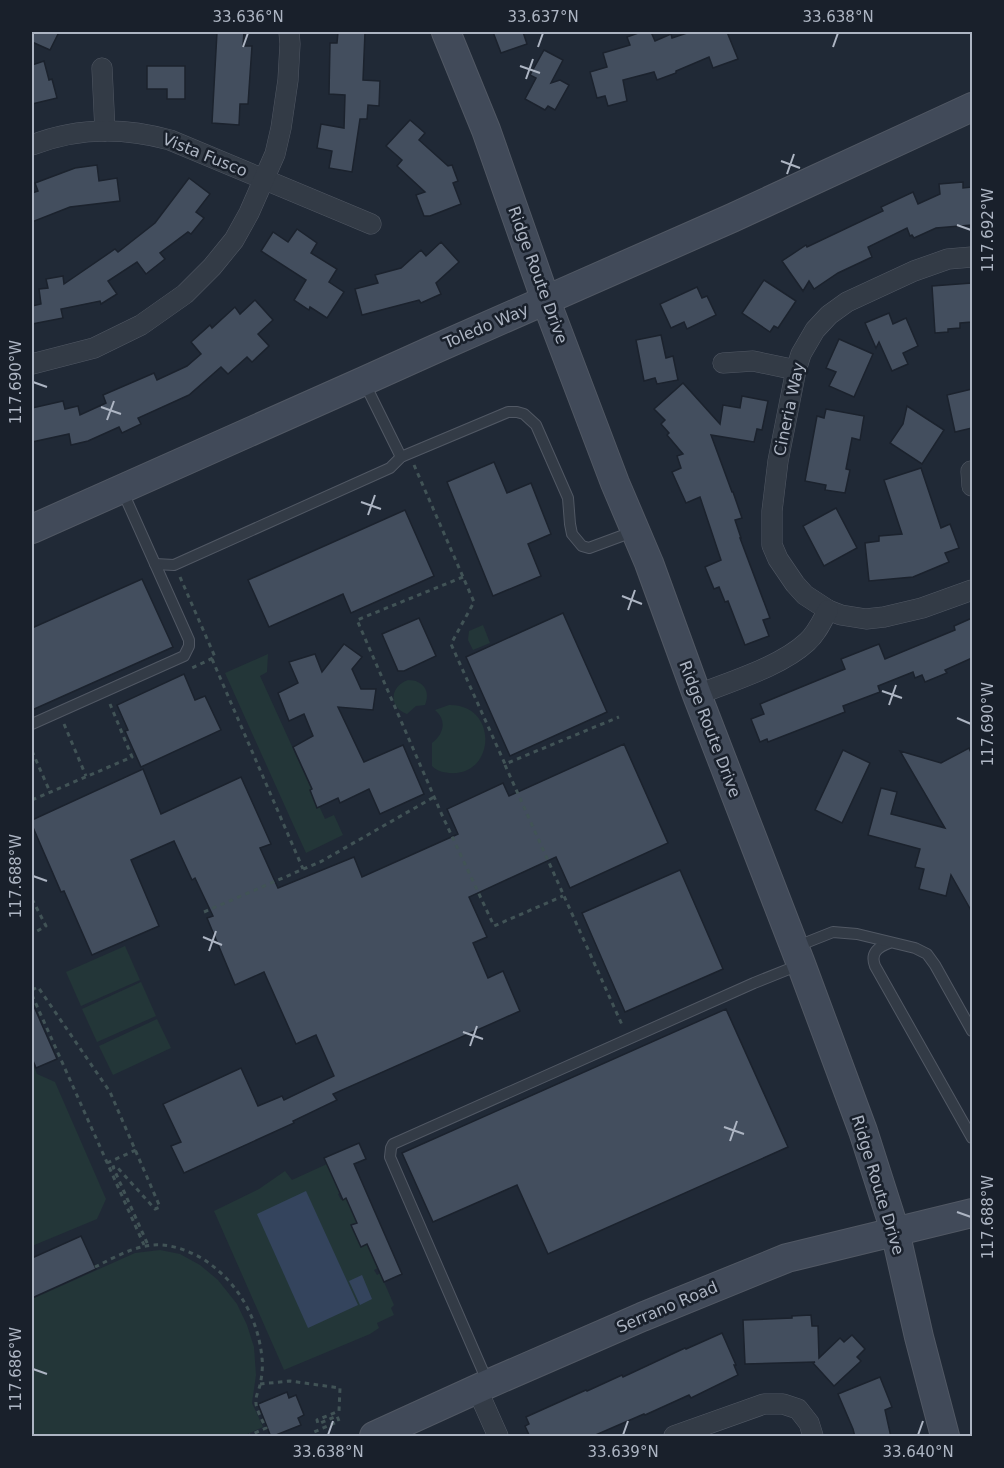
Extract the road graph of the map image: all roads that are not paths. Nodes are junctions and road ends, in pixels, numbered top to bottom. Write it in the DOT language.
graph roads {
  1 [pos="289,32"];
  2 [pos="446,32"];
  3 [pos="102,68"];
  4 [pos="972,107"];
  5 [pos="105,131"];
  6 [pos="32,145"];
  7 [pos="265,180"];
  8 [pos="371,224"];
  9 [pos="972,257"];
  10 [pos="546,301"];
  11 [pos="723,363"];
  12 [pos="32,364"];
  13 [pos="796,370"];
  14 [pos="364,381"];
  15 [pos="405,455"];
  16 [pos="122,489"];
  17 [pos="32,529"];
  18 [pos="635,531"];
  19 [pos="155,564"];
  20 [pos="972,590"];
  21 [pos="828,610"];
  22 [pos="697,695"];
  23 [pos="32,724"];
  24 [pos="890,943"];
  25 [pos="797,956"];
  26 [pos="972,1031"];
  27 [pos="972,1138"];
  28 [pos="972,1213"];
  29 [pos="895,1231"];
  30 [pos="483,1386"];
  31 [pos="374,1437"];
  32 [pos="498,1437"];
  33 [pos="674,1437"];
  34 [pos="813,1437"];
  35 [pos="945,1437"];
  1 -- 7 [label="street"];
  2 -- 10 [label="main road, Ridge Route Drive"];
  3 -- 5 [label="street"];
  4 -- 10 [label="main road, Toledo Way"];
  5 -- 6 [label="street, Vista Fusco"];
  5 -- 7 [label="street, Vista Fusco"];
  7 -- 8 [label="street, Vista Fusco"];
  7 -- 12 [label="street"];
  9 -- 13 [label="street, Cineria Way"];
  10 -- 14 [label="main road, Toledo Way"];
  10 -- 18 [label="main road, Ridge Route Drive"];
  11 -- 13 [label="street"];
  13 -- 21 [label="street, Cineria Way"];
  14 -- 15 [label="lane"];
  14 -- 16 [label="main road, Toledo Way"];
  15 -- 18 [label="lane"];
  15 -- 19 [label="lane"];
  16 -- 17 [label="main road, Toledo Way"];
  16 -- 19 [label="lane"];
  18 -- 22 [label="main road, Ridge Route Drive"];
  19 -- 23 [label="lane"];
  20 -- 21 [label="street"];
  21 -- 22 [label="street"];
  22 -- 25 [label="main road, Ridge Route Drive"];
  24 -- 25 [label="lane"];
  24 -- 26 [label="lane"];
  24 -- 27 [label="lane"];
  25 -- 29 [label="main road, Ridge Route Drive"];
  25 -- 30 [label="lane"];
  28 -- 29 [label="main road, Serrano Road"];
  29 -- 30 [label="main road, Serrano Road"];
  29 -- 35 [label="main road, Ridge Route Drive"];
  30 -- 31 [label="main road, Serrano Road"];
  30 -- 32 [label="street"];
  33 -- 34 [label="street"];
}
